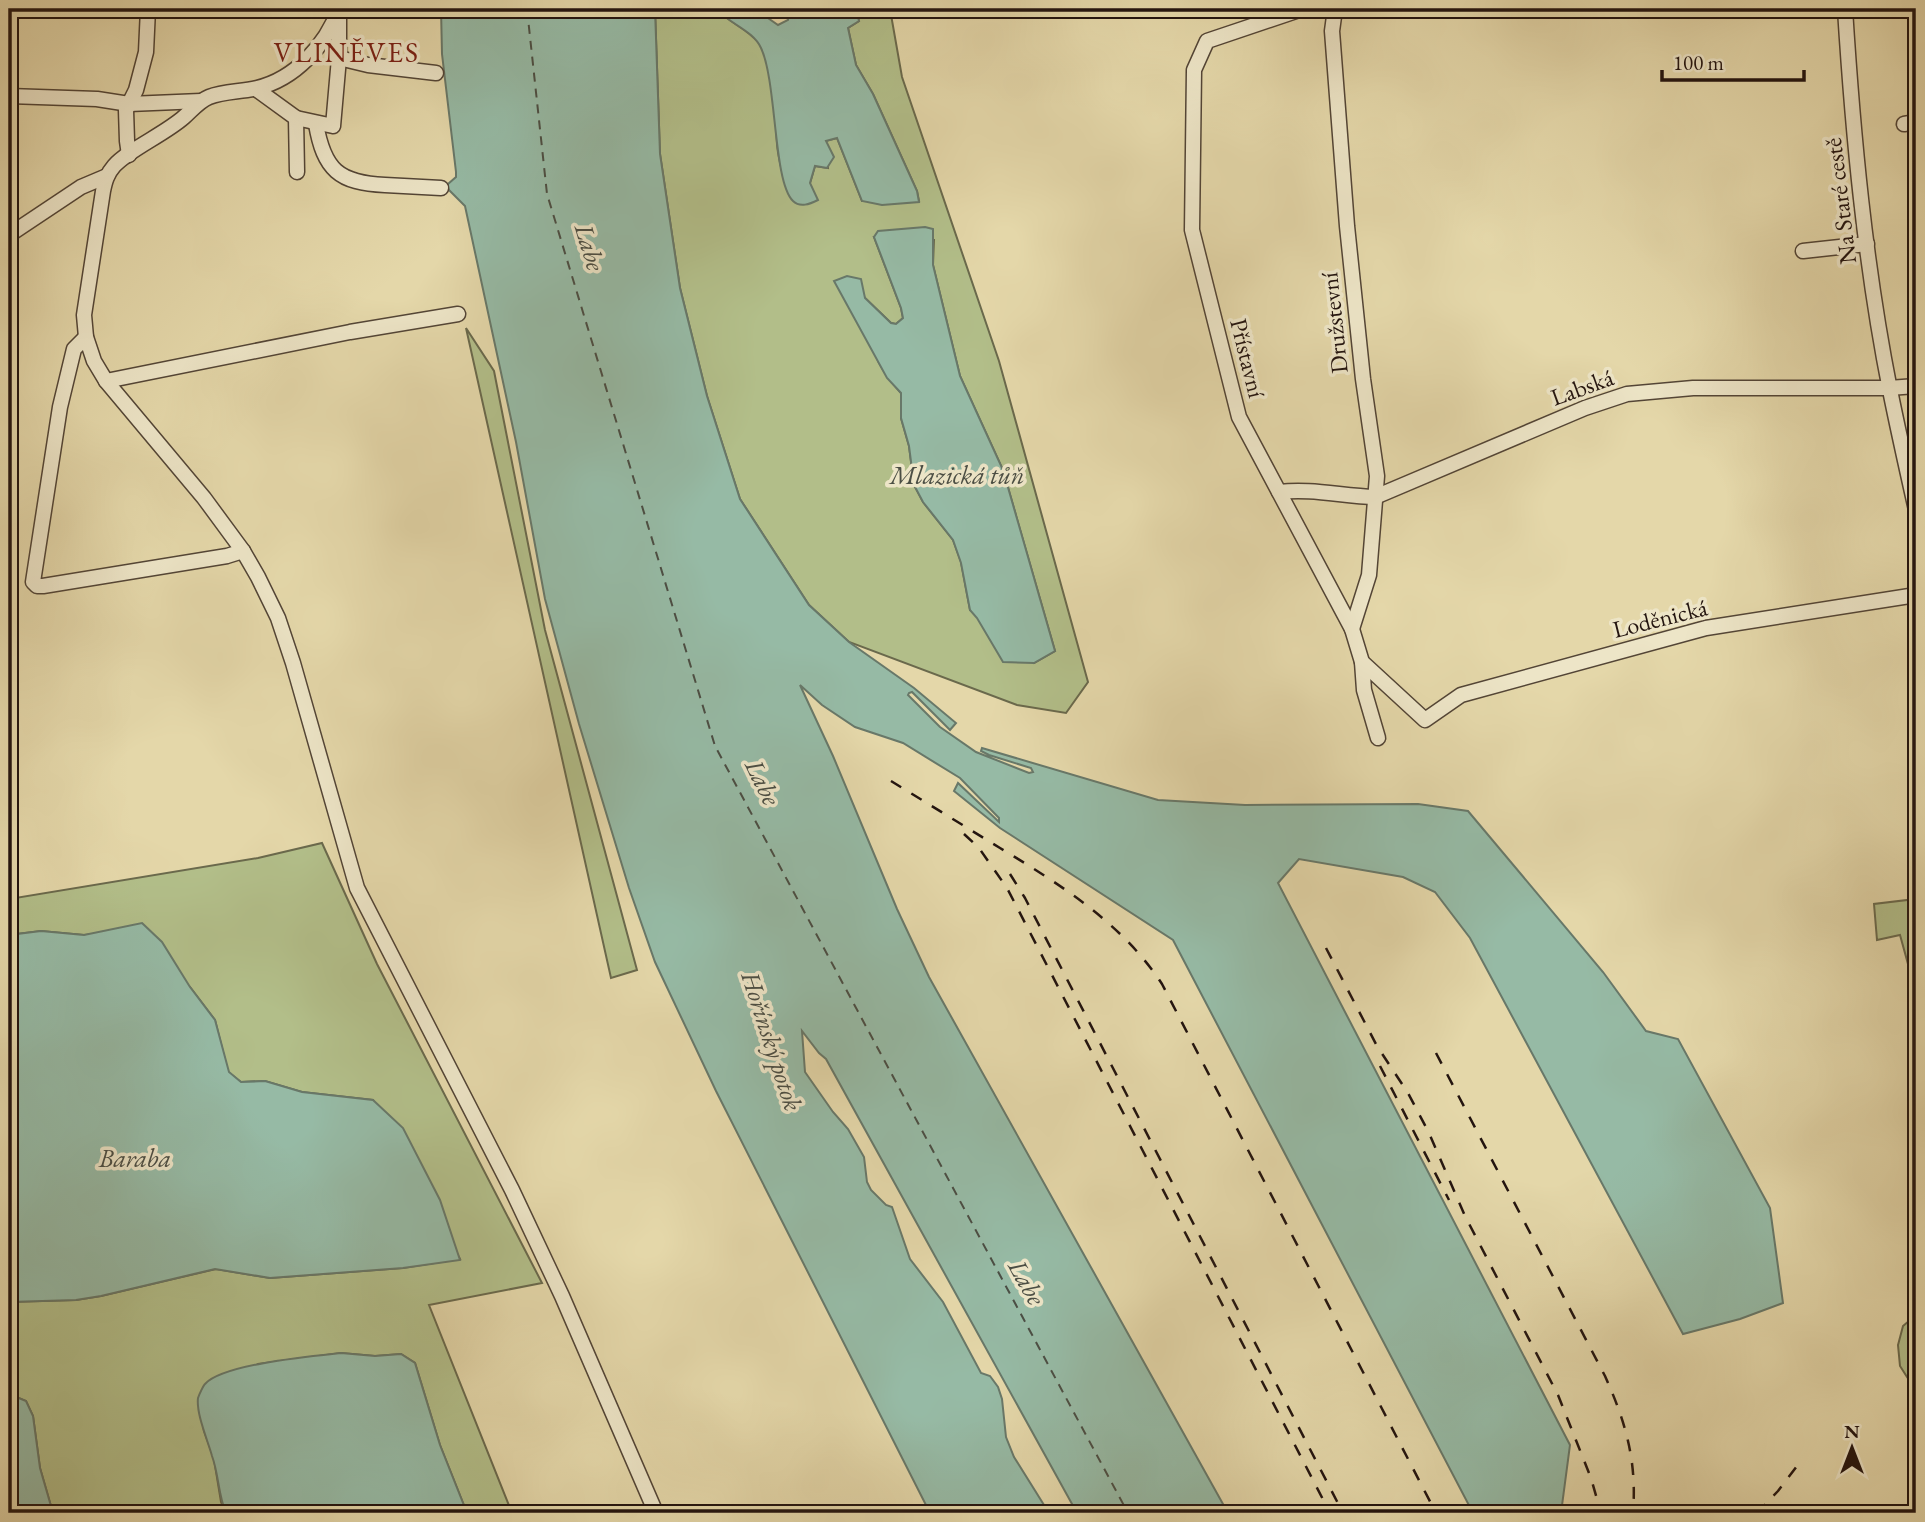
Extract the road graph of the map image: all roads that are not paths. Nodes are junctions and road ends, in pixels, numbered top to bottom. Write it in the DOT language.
graph roads {
  1 [pos="148,9"];
  2 [pos="1302,9"];
  3 [pos="1335,9"];
  4 [pos="1845,9"];
  5 [pos="339,10"];
  6 [pos="339,58"];
  7 [pos="436,72"];
  8 [pos="256,89"];
  9 [pos="9,96"];
  10 [pos="201,101"];
  11 [pos="129,104"];
  12 [pos="296,118"];
  13 [pos="316,124"];
  14 [pos="129,155"];
  15 [pos="297,172"];
  16 [pos="107,176"];
  17 [pos="441,188"];
  18 [pos="9,235"];
  19 [pos="1867,244"];
  20 [pos="1803,251"];
  21 [pos="458,314"];
  22 [pos="86,337"];
  23 [pos="106,381"];
  24 [pos="1916,386"];
  25 [pos="1889,388"];
  26 [pos="1279,492"];
  27 [pos="1375,497"];
  28 [pos="1916,510"];
  29 [pos="243,551"];
  30 [pos="1916,595"];
  31 [pos="1352,629"];
  32 [pos="1362,662"];
  33 [pos="1378,738"];
  34 [pos="656,1513"];
  1 -- 11 [label="street"];
  2 -- 26 [label="street, Přístavní"];
  3 -- 27 [label="street, Družstevní"];
  4 -- 19 [label="street, Na Staré cestě"];
  5 -- 6 [label="street"];
  5 -- 8 [label="street"];
  6 -- 7 [label="street"];
  6 -- 13 [label="street"];
  8 -- 10 [label="street"];
  8 -- 12 [label="street"];
  9 -- 11 [label="street"];
  10 -- 11 [label="street"];
  10 -- 14 [label="street"];
  11 -- 14 [label="street"];
  12 -- 13 [label="street"];
  12 -- 15 [label="street"];
  13 -- 17 [label="street"];
  14 -- 16 [label="street"];
  16 -- 18 [label="street"];
  16 -- 22 [label="street"];
  19 -- 20 [label="street"];
  19 -- 25 [label="street, Na Staré cestě"];
  21 -- 23 [label="street"];
  22 -- 23 [label="street"];
  22 -- 29 [label="street"];
  23 -- 29 [label="street"];
  24 -- 25 [label="street, Labská"];
  25 -- 27 [label="street, Labská"];
  25 -- 28 [label="street, Na Staré cestě"];
  26 -- 27 [label="street, Labská"];
  26 -- 31 [label="street, Přístavní"];
  27 -- 31 [label="street, Družstevní"];
  29 -- 34 [label="street"];
  30 -- 32 [label="street, Loděnická"];
  31 -- 32 [label="street, Přístavní"];
  32 -- 33 [label="street, Přístavní"];
}
